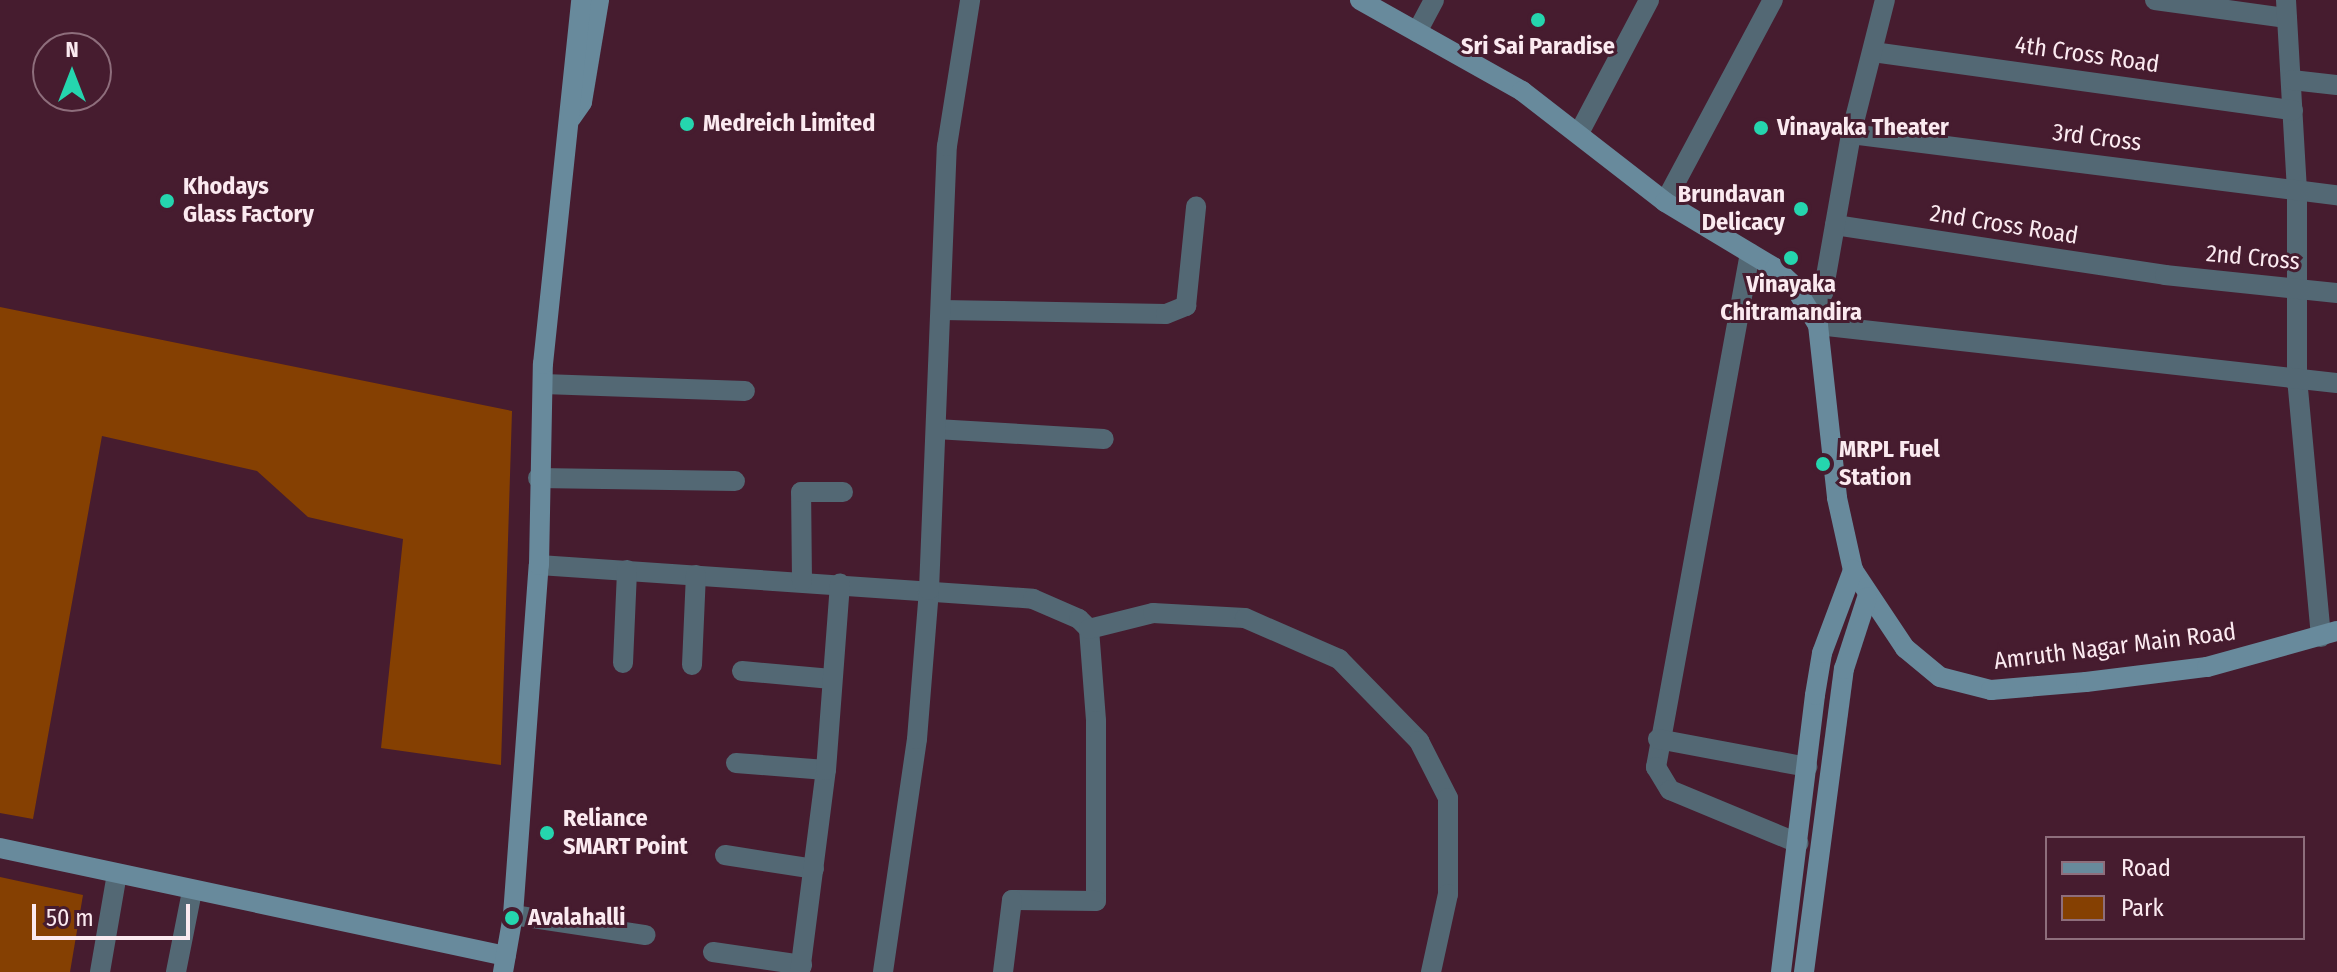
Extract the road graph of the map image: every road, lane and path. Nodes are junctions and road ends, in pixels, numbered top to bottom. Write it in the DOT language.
graph roads {
  1 [pos="581,0"];
  2 [pos="599,0"];
  3 [pos="970,0"];
  4 [pos="1360,0"];
  5 [pos="1434,0"];
  6 [pos="1649,0"];
  7 [pos="1773,0"];
  8 [pos="1885,0"];
  9 [pos="2155,0"];
  10 [pos="2287,9"];
  11 [pos="1417,32"];
  12 [pos="1873,52"];
  13 [pos="2292,80"];
  14 [pos="2337,85"];
  15 [pos="2293,110"];
  16 [pos="571,118"];
  17 [pos="1579,133"];
  18 [pos="1851,134"];
  19 [pos="2297,190"];
  20 [pos="2337,195"];
  21 [pos="1665,202"];
  22 [pos="1196,207"];
  23 [pos="1835,225"];
  24 [pos="1750,253"];
  25 [pos="2165,275"];
  26 [pos="2297,288"];
  27 [pos="2337,293"];
  28 [pos="941,310"];
  29 [pos="1814,317"];
  30 [pos="2297,378"];
  31 [pos="2337,383"];
  32 [pos="543,384"];
  33 [pos="745,391"];
  34 [pos="936,429"];
  35 [pos="1104,439"];
  36 [pos="538,478"];
  37 [pos="735,481"];
  38 [pos="843,492"];
  39 [pos="539,565"];
  40 [pos="627,570"];
  41 [pos="1853,570"];
  42 [pos="696,575"];
  43 [pos="802,581"];
  44 [pos="840,584"];
  45 [pos="929,590"];
  46 [pos="1867,598"];
  47 [pos="1089,629"];
  48 [pos="2329,634"];
  49 [pos="623,663"];
  50 [pos="692,665"];
  51 [pos="742,671"];
  52 [pos="832,679"];
  53 [pos="1658,739"];
  54 [pos="736,763"];
  55 [pos="1807,767"];
  56 [pos="826,770"];
  57 [pos="1798,843"];
  58 [pos="0,848"];
  59 [pos="725,855"];
  60 [pos="814,869"];
  61 [pos="117,874"];
  62 [pos="192,891"];
  63 [pos="513,915"];
  64 [pos="645,935"];
  65 [pos="713,952"];
  66 [pos="504,964"];
  67 [pos="801,968"];
  68 [pos="100,972"];
  69 [pos="176,972"];
  70 [pos="883,972"];
  71 [pos="1003,972"];
  72 [pos="1431,972"];
  73 [pos="1781,972"];
  74 [pos="1804,972"];
  1 -- 16 [label="street"];
  2 -- 16 [label="street"];
  3 -- 28 [label="street"];
  4 -- 11 [label="street"];
  5 -- 11 [label="street"];
  6 -- 17 [label="street"];
  7 -- 21 [label="street"];
  8 -- 12 [label="street"];
  9 -- 10 [label="street"];
  10 -- 13 [label="street"];
  11 -- 17 [label="street"];
  12 -- 15 [label="street, 4th Cross Road"];
  12 -- 18 [label="street"];
  13 -- 14 [label="street"];
  13 -- 15 [label="street"];
  15 -- 19 [label="street"];
  16 -- 32 [label="street"];
  17 -- 21 [label="street"];
  18 -- 19 [label="street, 3rd Cross"];
  18 -- 23 [label="street"];
  19 -- 20 [label="street, 3rd Cross"];
  19 -- 26 [label="street"];
  21 -- 24 [label="street"];
  22 -- 28 [label="street"];
  23 -- 25 [label="street, 2nd Cross Road"];
  23 -- 29 [label="street"];
  24 -- 29 [label="street"];
  24 -- 53 [label="street"];
  25 -- 26 [label="street, 2nd Cross"];
  26 -- 27 [label="street, 2nd Cross"];
  26 -- 30 [label="street"];
  28 -- 34 [label="street"];
  29 -- 30 [label="street"];
  29 -- 41 [label="street, Amruth Nagar Main Road"];
  30 -- 31 [label="street"];
  30 -- 48 [label="street"];
  32 -- 33 [label="street"];
  32 -- 36 [label="street"];
  34 -- 35 [label="street"];
  34 -- 45 [label="street"];
  36 -- 37 [label="street"];
  36 -- 39 [label="street"];
  38 -- 43 [label="street"];
  39 -- 40 [label="street"];
  39 -- 63 [label="street"];
  40 -- 42 [label="street"];
  40 -- 49 [label="street"];
  41 -- 46 [label="street, Amruth Nagar Main Road"];
  41 -- 55 [label="street"];
  42 -- 43 [label="street"];
  42 -- 50 [label="street"];
  43 -- 44 [label="street"];
  44 -- 45 [label="street"];
  44 -- 52 [label="street"];
  45 -- 47 [label="street"];
  45 -- 70 [label="street"];
  46 -- 48 [label="street, Amruth Nagar Main Road"];
  46 -- 74 [label="street"];
  47 -- 71 [label="street"];
  47 -- 72 [label="street"];
  51 -- 52 [label="street"];
  52 -- 56 [label="street"];
  53 -- 55 [label="street"];
  53 -- 57 [label="street"];
  54 -- 56 [label="street"];
  55 -- 57 [label="street"];
  56 -- 60 [label="street"];
  57 -- 73 [label="street"];
  58 -- 61 [label="street"];
  59 -- 60 [label="street"];
  60 -- 67 [label="street"];
  61 -- 62 [label="street"];
  61 -- 68 [label="street"];
  62 -- 66 [label="street"];
  62 -- 69 [label="street"];
  63 -- 64 [label="street"];
  63 -- 66 [label="street"];
  65 -- 67 [label="street"];
}
